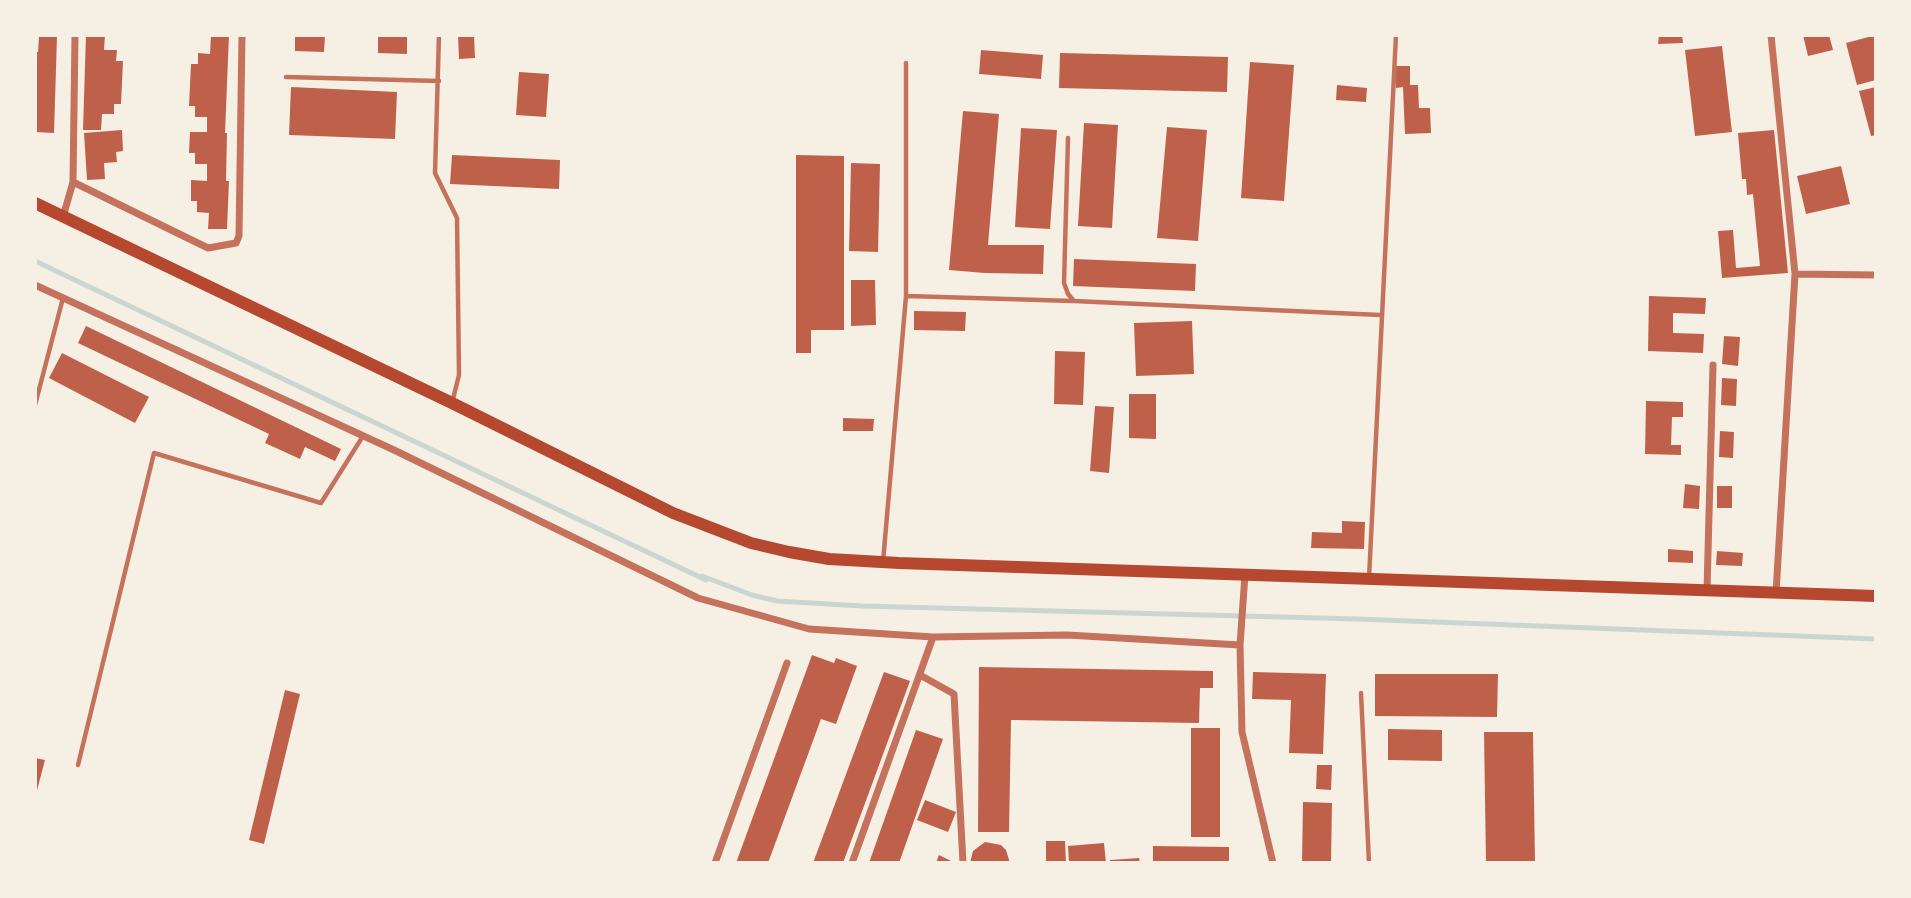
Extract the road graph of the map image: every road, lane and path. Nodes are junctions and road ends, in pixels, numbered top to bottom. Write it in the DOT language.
graph roads {
  1 [pos="75,35"];
  2 [pos="242,35"];
  3 [pos="439,35"];
  4 [pos="1395,35"];
  5 [pos="1771,35"];
  6 [pos="906,63"];
  7 [pos="286,77"];
  8 [pos="439,82"];
  9 [pos="1068,138"];
  10 [pos="73,182"];
  11 [pos="35,203"];
  12 [pos="63,217"];
  13 [pos="1795,274"];
  14 [pos="1876,275"];
  15 [pos="35,285"];
  16 [pos="906,296"];
  17 [pos="63,298"];
  18 [pos="1074,301"];
  19 [pos="1380,314"];
  20 [pos="1713,365"];
  21 [pos="452,403"];
  22 [pos="35,405"];
  23 [pos="363,436"];
  24 [pos="883,562"];
  25 [pos="1245,575"];
  26 [pos="1369,579"];
  27 [pos="1707,590"];
  28 [pos="1776,593"];
  29 [pos="1876,596"];
  30 [pos="933,637"];
  31 [pos="1240,645"];
  32 [pos="787,663"];
  33 [pos="920,676"];
  34 [pos="1361,693"];
  35 [pos="78,765"];
  36 [pos="715,863"];
  37 [pos="852,863"];
  38 [pos="963,863"];
  39 [pos="1273,863"];
  40 [pos="1369,863"];
  1 -- 10 [label="street"];
  2 -- 10 [label="street"];
  3 -- 8 [label="lane"];
  4 -- 19 [label="lane"];
  5 -- 13 [label="street"];
  6 -- 16 [label="lane"];
  7 -- 8 [label="lane"];
  8 -- 21 [label="lane"];
  9 -- 18 [label="lane"];
  10 -- 12 [label="street"];
  11 -- 12 [label="main road"];
  12 -- 21 [label="main road"];
  13 -- 14 [label="street"];
  13 -- 28 [label="street"];
  15 -- 17 [label="street"];
  16 -- 18 [label="lane"];
  16 -- 24 [label="lane"];
  17 -- 22 [label="lane"];
  17 -- 23 [label="street"];
  18 -- 19 [label="lane"];
  19 -- 26 [label="lane"];
  20 -- 27 [label="street"];
  21 -- 24 [label="main road"];
  23 -- 30 [label="street"];
  23 -- 35 [label="lane"];
  24 -- 25 [label="main road"];
  25 -- 26 [label="main road"];
  25 -- 31 [label="street"];
  26 -- 27 [label="main road"];
  27 -- 28 [label="main road"];
  28 -- 29 [label="main road"];
  30 -- 31 [label="street"];
  30 -- 33 [label="street"];
  31 -- 39 [label="street"];
  32 -- 36 [label="street"];
  33 -- 37 [label="street"];
  33 -- 38 [label="street"];
  34 -- 40 [label="lane"];
}
